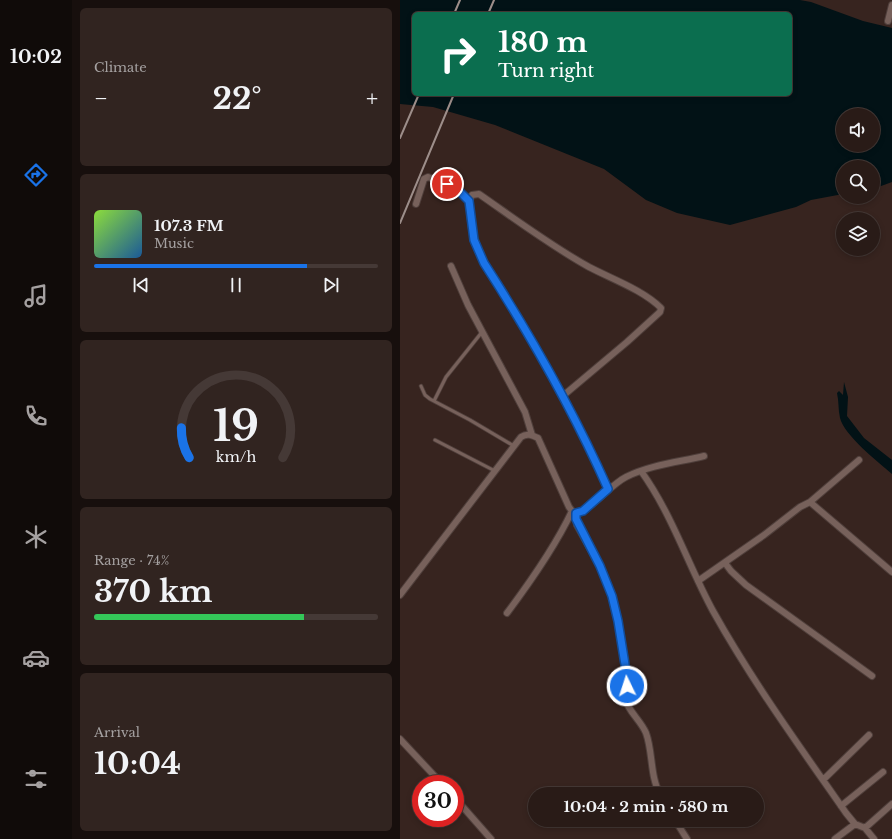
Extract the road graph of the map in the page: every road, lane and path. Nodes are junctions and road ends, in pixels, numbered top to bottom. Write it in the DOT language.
graph roads {
  1 [pos="892,5"];
  2 [pos="888,21"];
  3 [pos="469,201"];
  4 [pos="416,204"];
  5 [pos="451,266"];
  6 [pos="482,331"];
  7 [pos="421,386"];
  8 [pos="564,395"];
  9 [pos="434,401"];
  10 [pos="532,435"];
  11 [pos="436,440"];
  12 [pos="514,446"];
  13 [pos="704,456"];
  14 [pos="859,460"];
  15 [pos="495,471"];
  16 [pos="641,471"];
  17 [pos="608,489"];
  18 [pos="810,502"];
  19 [pos="574,512"];
  20 [pos="725,563"];
  21 [pos="892,572"];
  22 [pos="698,581"];
  23 [pos="400,595"];
  24 [pos="507,613"];
  25 [pos="872,676"];
  26 [pos="868,736"];
  27 [pos="400,739"];
  28 [pos="883,772"];
  29 [pos="434,775"];
  30 [pos="823,780"];
  31 [pos="658,787"];
  32 [pos="892,804"];
  33 [pos="841,806"];
  34 [pos="464,808"];
  35 [pos="855,824"];
  36 [pos="680,827"];
  37 [pos="865,828"];
  38 [pos="491,839"];
  39 [pos="688,839"];
  40 [pos="835,839"];
  41 [pos="874,839"];
  1 -- 2 [label="street"];
  3 -- 4 [label="street"];
  3 -- 8 [label="street"];
  3 -- 8 [label="street"];
  5 -- 6 [label="street"];
  6 -- 9 [label="lane"];
  6 -- 10 [label="street"];
  7 -- 9 [label="lane"];
  8 -- 17 [label="street"];
  9 -- 12 [label="lane"];
  10 -- 12 [label="street"];
  10 -- 19 [label="street"];
  11 -- 15 [label="lane"];
  12 -- 15 [label="street"];
  13 -- 16 [label="street"];
  14 -- 18 [label="street"];
  15 -- 23 [label="street"];
  16 -- 17 [label="street"];
  16 -- 22 [label="street"];
  17 -- 19 [label="street"];
  18 -- 20 [label="street"];
  18 -- 21 [label="street"];
  19 -- 24 [label="street"];
  19 -- 31 [label="street"];
  20 -- 22 [label="street"];
  20 -- 25 [label="street"];
  22 -- 30 [label="street"];
  26 -- 30 [label="street"];
  27 -- 29 [label="street"];
  28 -- 33 [label="street"];
  30 -- 33 [label="street"];
  32 -- 37 [label="street"];
  33 -- 35 [label="street"];
  34 -- 38 [label="street"];
  35 -- 37 [label="street"];
  35 -- 40 [label="street"];
  36 -- 39 [label="street"];
  37 -- 41 [label="street"];
}
